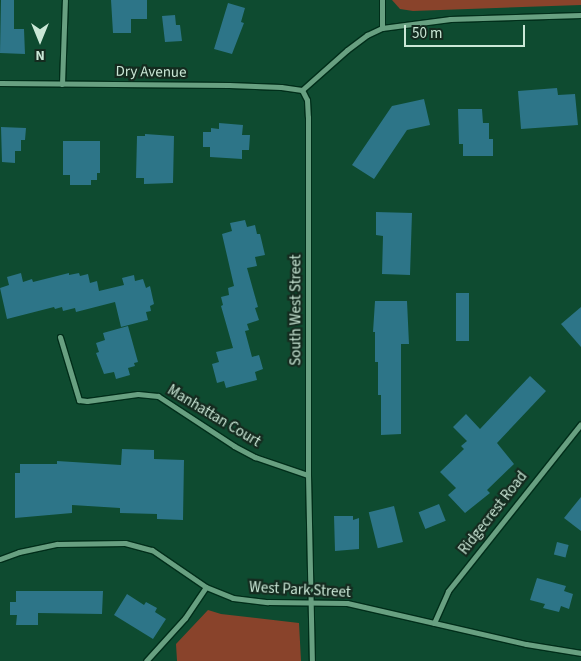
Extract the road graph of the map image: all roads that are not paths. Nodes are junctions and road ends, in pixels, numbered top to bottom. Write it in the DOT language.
graph roads {
  1 [pos="65,0"];
  2 [pos="382,0"];
  3 [pos="581,15"];
  4 [pos="382,28"];
  5 [pos="0,82"];
  6 [pos="62,84"];
  7 [pos="302,90"];
  8 [pos="60,337"];
  9 [pos="581,424"];
  10 [pos="308,474"];
  11 [pos="0,559"];
  12 [pos="206,587"];
  13 [pos="310,601"];
  14 [pos="434,623"];
  15 [pos="581,653"];
  16 [pos="146,661"];
  17 [pos="312,661"];
  1 -- 6 [label="street"];
  2 -- 4 [label="street"];
  3 -- 4 [label="street"];
  4 -- 7 [label="street"];
  5 -- 6 [label="street, Dry Avenue"];
  6 -- 7 [label="street, Dry Avenue"];
  7 -- 10 [label="street, South West Street"];
  8 -- 10 [label="street, Manhattan Court"];
  9 -- 14 [label="street, Ridgecrest Road"];
  10 -- 13 [label="street, South West Street"];
  11 -- 12 [label="street, West Park Street"];
  12 -- 13 [label="street, West Park Street"];
  12 -- 16 [label="street"];
  13 -- 14 [label="street, West Park Street"];
  13 -- 17 [label="street, South West Street"];
  14 -- 15 [label="street, West Park Street"];
}
